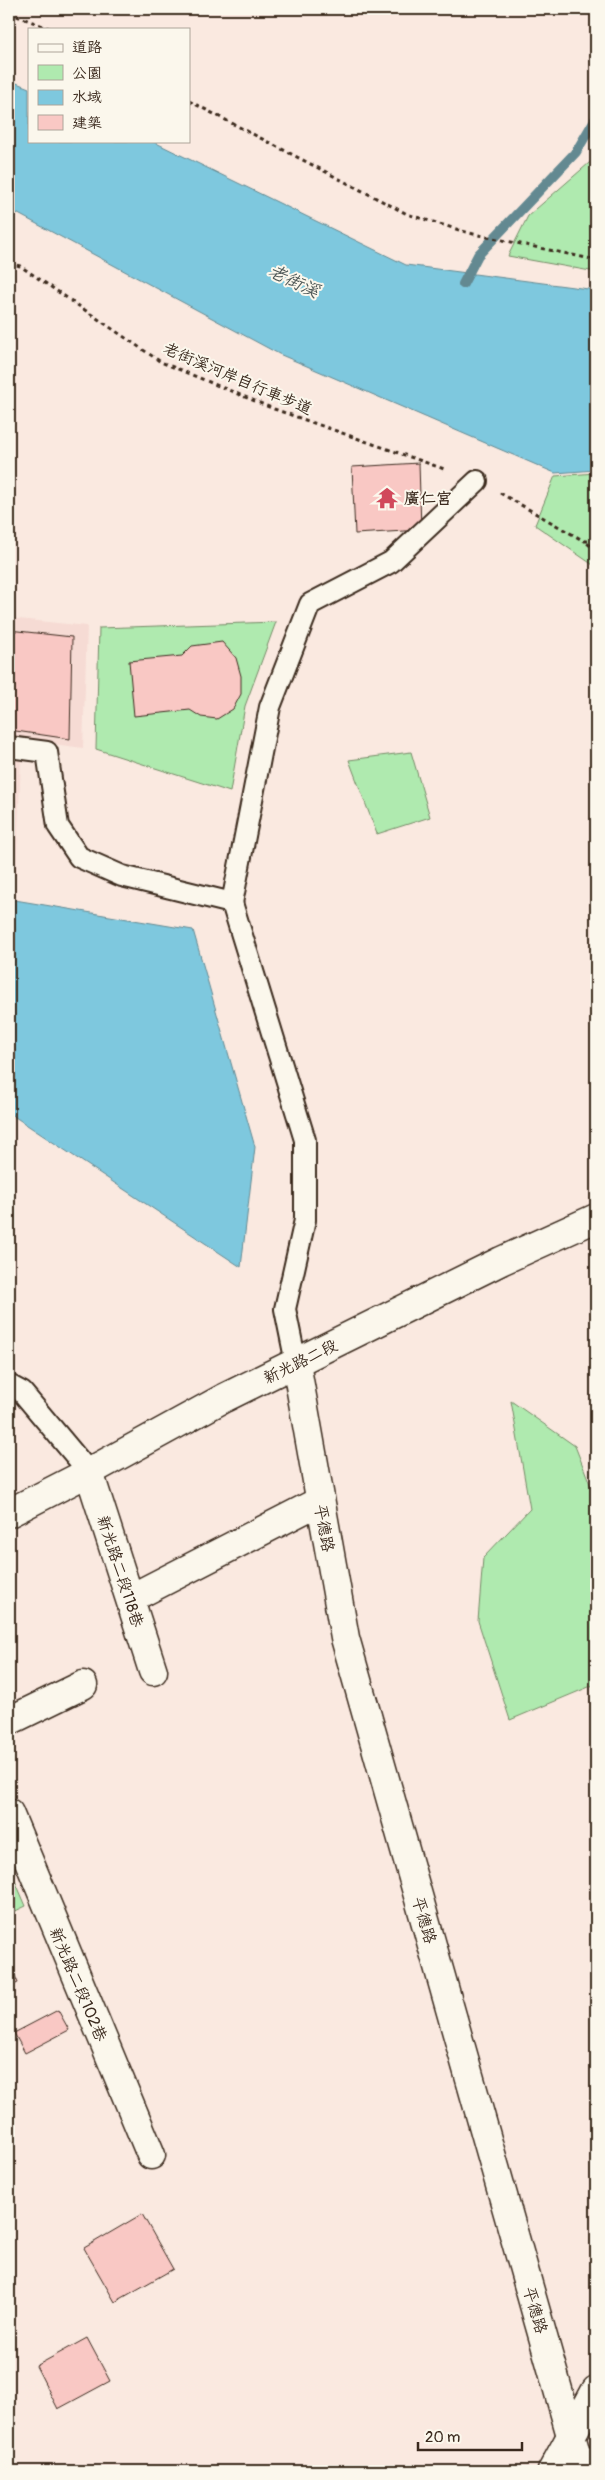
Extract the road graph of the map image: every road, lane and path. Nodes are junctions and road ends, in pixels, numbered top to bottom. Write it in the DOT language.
graph roads {
  1 [pos="9,13"];
  2 [pos="48,28"];
  3 [pos="190,102"];
  4 [pos="596,260"];
  5 [pos="9,263"];
  6 [pos="477,480"];
  7 [pos="584,541"];
  8 [pos="596,541"];
  9 [pos="596,550"];
  10 [pos="9,747"];
  11 [pos="232,903"];
  12 [pos="596,1218"];
  13 [pos="296,1363"];
  14 [pos="9,1384"];
  15 [pos="89,1472"];
  16 [pos="320,1501"];
  17 [pos="9,1513"];
  18 [pos="141,1594"];
  19 [pos="153,1671"];
  20 [pos="83,1685"];
  21 [pos="9,1721"];
  22 [pos="9,1813"];
  23 [pos="151,2155"];
  24 [pos="596,2390"];
  25 [pos="572,2435"];
  26 [pos="596,2460"];
  27 [pos="552,2471"];
  28 [pos="581,2471"];
  29 [pos="590,2471"];
  1 -- 2 [label="path"];
  3 -- 4 [label="path"];
  5 -- 6 [label="path, 老街溪河岸自行車步道"];
  6 -- 7 [label="path, 老街溪河岸自行車步道"];
  6 -- 11 [label="lane"];
  7 -- 8 [label="path"];
  7 -- 9 [label="path, 老街溪河岸自行車步道"];
  10 -- 11 [label="lane"];
  11 -- 13 [label="lane"];
  12 -- 13 [label="main road, 新光路二段"];
  13 -- 15 [label="main road, 新光路二段"];
  13 -- 16 [label="main road, 平德路"];
  14 -- 15 [label="lane"];
  15 -- 17 [label="main road, 新光路二段"];
  15 -- 19 [label="main road, 新光路二段118巷"];
  16 -- 18 [label="main road"];
  16 -- 25 [label="main road, 平德路"];
  20 -- 21 [label="main road"];
  22 -- 23 [label="main road, 新光路二段102巷"];
  24 -- 25 [label="main road"];
  25 -- 27 [label="main road"];
  25 -- 28 [label="main road, 平德路"];
  26 -- 29 [label="main road"];
}
